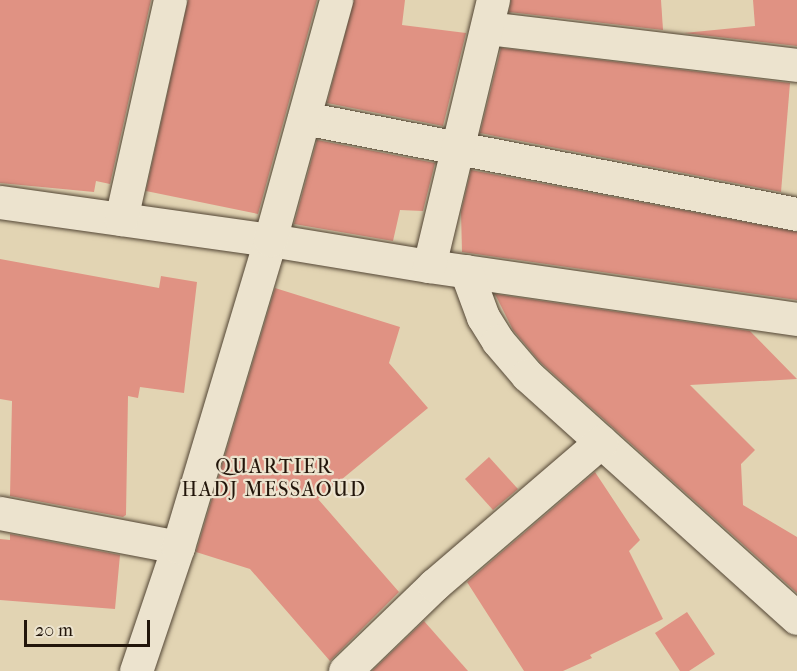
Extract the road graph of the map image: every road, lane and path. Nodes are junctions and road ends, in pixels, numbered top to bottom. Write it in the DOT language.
graph roads {
  1 [pos="170,0"];
  2 [pos="336,0"];
  3 [pos="491,14"];
  4 [pos="797,65"];
  5 [pos="304,118"];
  6 [pos="458,147"];
  7 [pos="0,202"];
  8 [pos="797,214"];
  9 [pos="121,219"];
  10 [pos="270,240"];
  11 [pos="429,266"];
  12 [pos="466,271"];
  13 [pos="797,319"];
  14 [pos="601,442"];
  15 [pos="0,513"];
  16 [pos="178,548"];
  17 [pos="797,618"];
  18 [pos="136,671"];
  19 [pos="345,671"];
  1 -- 9 [label="street"];
  2 -- 5 [label="street"];
  3 -- 4 [label="street"];
  3 -- 6 [label="street"];
  5 -- 6 [label="street"];
  5 -- 10 [label="street"];
  6 -- 8 [label="street"];
  6 -- 11 [label="street"];
  7 -- 9 [label="street"];
  9 -- 10 [label="street"];
  10 -- 11 [label="street"];
  10 -- 16 [label="street"];
  11 -- 12 [label="street"];
  12 -- 13 [label="street"];
  12 -- 14 [label="street"];
  14 -- 17 [label="street"];
  14 -- 19 [label="street"];
  15 -- 16 [label="street"];
  16 -- 18 [label="street"];
}
